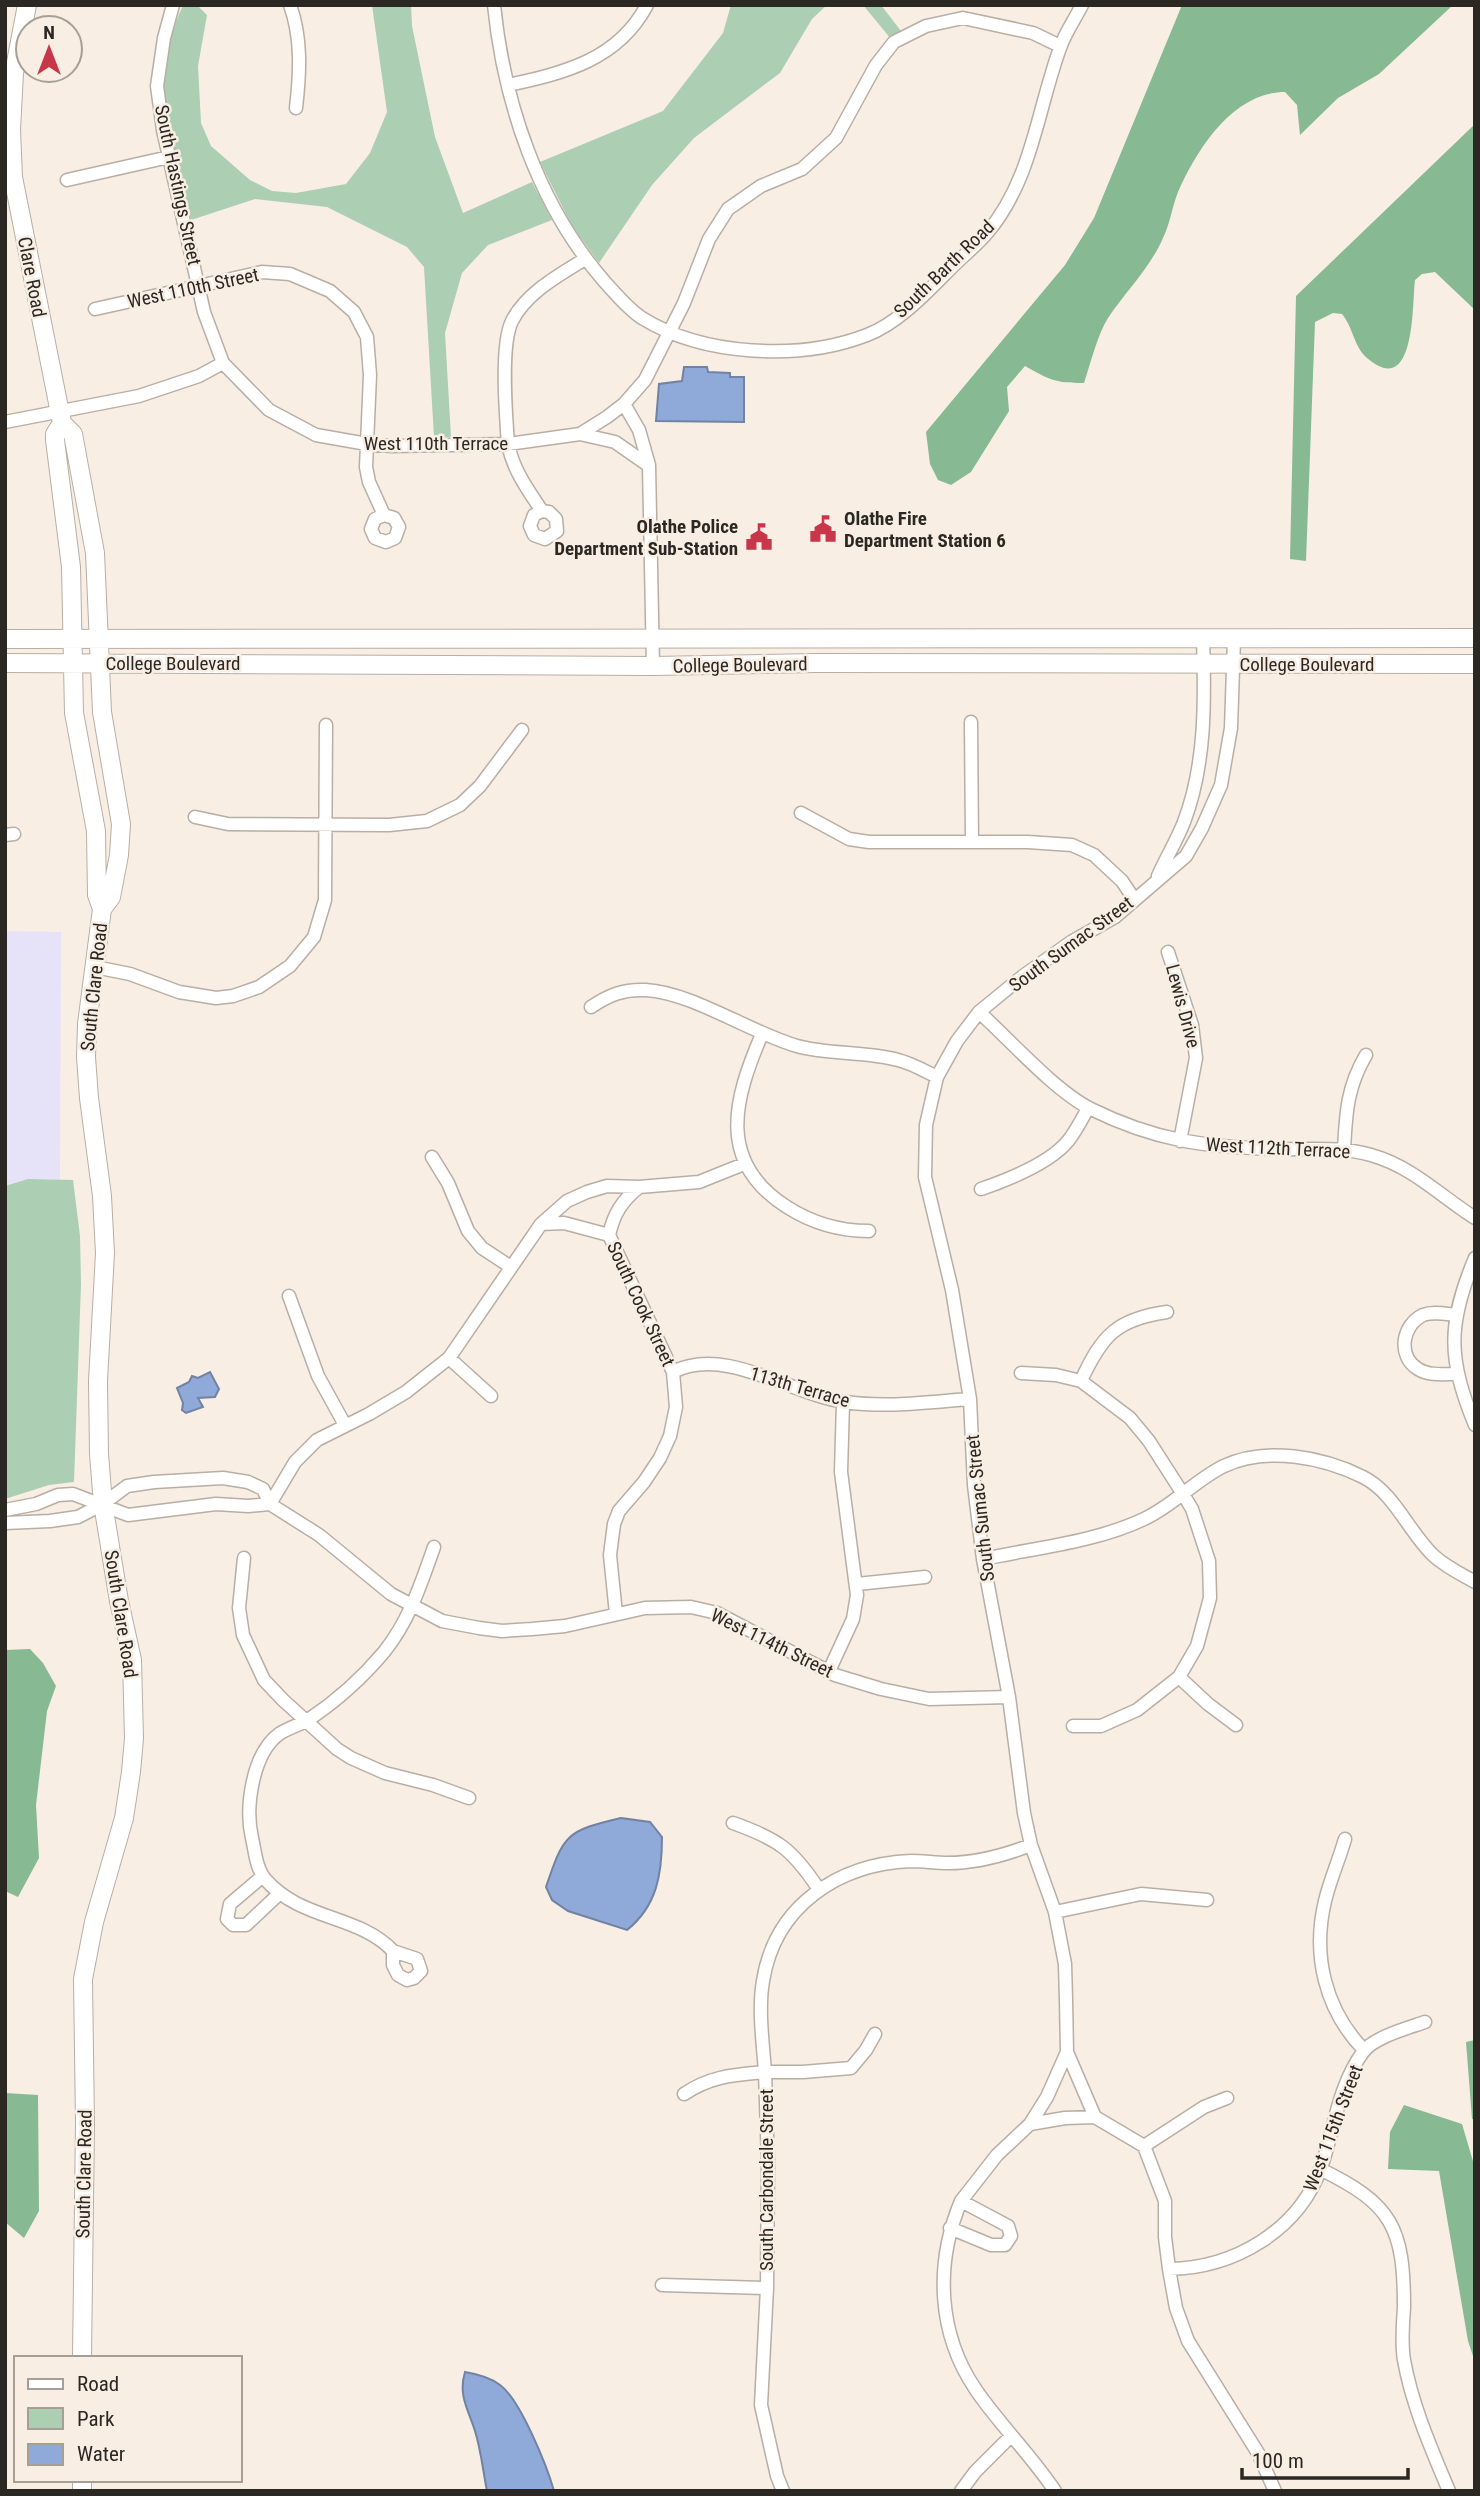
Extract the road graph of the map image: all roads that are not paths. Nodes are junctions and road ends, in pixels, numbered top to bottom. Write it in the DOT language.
graph roads {
  1 [pos="27,5"];
  2 [pos="173,5"];
  3 [pos="290,5"];
  4 [pos="494,5"];
  5 [pos="647,5"];
  6 [pos="1082,5"];
  7 [pos="1060,46"];
  8 [pos="508,85"];
  9 [pos="296,108"];
  10 [pos="169,158"];
  11 [pos="68,180"];
  12 [pos="585,259"];
  13 [pos="199,285"];
  14 [pos="95,309"];
  15 [pos="669,331"];
  16 [pos="223,363"];
  17 [pos="624,404"];
  18 [pos="61,416"];
  19 [pos="5,422"];
  20 [pos="580,433"];
  21 [pos="367,444"];
  22 [pos="508,444"];
  23 [pos="649,465"];
  24 [pos="542,511"];
  25 [pos="384,515"];
  26 [pos="653,638"];
  27 [pos="1475,638"];
  28 [pos="5,639"];
  29 [pos="1203,639"];
  30 [pos="1234,639"];
  31 [pos="72,640"];
  32 [pos="100,640"];
  33 [pos="5,663"];
  34 [pos="72,663"];
  35 [pos="101,663"];
  36 [pos="1203,664"];
  37 [pos="1475,664"];
  38 [pos="1233,665"];
  39 [pos="653,666"];
  40 [pos="971,722"];
  41 [pos="326,725"];
  42 [pos="522,730"];
  43 [pos="801,813"];
  44 [pos="195,817"];
  45 [pos="327,825"];
  46 [pos="972,842"];
  47 [pos="1157,879"];
  48 [pos="1134,899"];
  49 [pos="102,909"];
  50 [pos="1168,952"];
  51 [pos="94,967"];
  52 [pos="590,1007"];
  53 [pos="979,1012"];
  54 [pos="762,1034"];
  55 [pos="1366,1055"];
  56 [pos="937,1077"];
  57 [pos="1088,1108"];
  58 [pos="1180,1142"];
  59 [pos="1344,1149"];
  60 [pos="432,1157"];
  61 [pos="744,1164"];
  62 [pos="639,1187"];
  63 [pos="981,1188"];
  64 [pos="1475,1218"];
  65 [pos="541,1224"];
  66 [pos="869,1231"];
  67 [pos="609,1235"];
  68 [pos="1475,1258"];
  69 [pos="511,1267"];
  70 [pos="289,1296"];
  71 [pos="1167,1312"];
  72 [pos="1456,1315"];
  73 [pos="449,1358"];
  74 [pos="673,1372"];
  75 [pos="1021,1373"];
  76 [pos="1456,1374"];
  77 [pos="1081,1381"];
  78 [pos="491,1396"];
  79 [pos="970,1399"];
  80 [pos="843,1402"];
  81 [pos="345,1425"];
  82 [pos="1475,1425"];
  83 [pos="1183,1494"];
  84 [pos="103,1504"];
  85 [pos="270,1504"];
  86 [pos="5,1510"];
  87 [pos="5,1523"];
  88 [pos="434,1547"];
  89 [pos="243,1559"];
  90 [pos="983,1559"];
  91 [pos="925,1577"];
  92 [pos="1475,1582"];
  93 [pos="857,1584"];
  94 [pos="414,1606"];
  95 [pos="616,1614"];
  96 [pos="829,1671"];
  97 [pos="1179,1677"];
  98 [pos="1009,1697"];
  99 [pos="307,1720"];
  100 [pos="1236,1725"];
  101 [pos="1073,1726"];
  102 [pos="469,1798"];
  103 [pos="733,1823"];
  104 [pos="1345,1839"];
  105 [pos="1031,1845"];
  106 [pos="263,1876"];
  107 [pos="818,1888"];
  108 [pos="280,1893"];
  109 [pos="1207,1900"];
  110 [pos="1055,1912"];
  111 [pos="393,1951"];
  112 [pos="1425,2022"];
  113 [pos="875,2034"];
  114 [pos="1364,2050"];
  115 [pos="1067,2052"];
  116 [pos="765,2072"];
  117 [pos="684,2094"];
  118 [pos="1227,2098"];
  119 [pos="1096,2117"];
  120 [pos="1030,2124"];
  121 [pos="1144,2146"];
  122 [pos="1320,2169"];
  123 [pos="961,2201"];
  124 [pos="950,2228"];
  125 [pos="1169,2269"];
  126 [pos="662,2285"];
  127 [pos="767,2288"];
  128 [pos="82,2356"];
  129 [pos="1012,2436"];
  130 [pos="783,2491"];
  131 [pos="961,2491"];
  132 [pos="1055,2491"];
  133 [pos="1275,2491"];
  134 [pos="1449,2491"];
  1 -- 18 [label="street, Clare Road"];
  2 -- 10 [label="street, South Hastings Street"];
  3 -- 9 [label="street"];
  4 -- 8 [label="street, South Barth Road"];
  5 -- 8 [label="street"];
  6 -- 7 [label="street, South Barth Road"];
  7 -- 15 [label="street, West 110th Terrace"];
  7 -- 15 [label="street, South Barth Road"];
  8 -- 12 [label="street, South Barth Road"];
  10 -- 11 [label="street"];
  10 -- 13 [label="street, South Hastings Street"];
  12 -- 15 [label="street, South Barth Road"];
  12 -- 22 [label="street"];
  13 -- 14 [label="street, West 110th Street"];
  13 -- 16 [label="street, South Hastings Street"];
  13 -- 21 [label="street, West 110th Street"];
  15 -- 17 [label="street, West 110th Terrace"];
  16 -- 18 [label="street"];
  16 -- 21 [label="street, West 110th Terrace"];
  17 -- 20 [label="street, West 110th Terrace"];
  17 -- 23 [label="street"];
  18 -- 19 [label="street"];
  18 -- 31 [label="street, Clare Road"];
  18 -- 32 [label="street, Clare Road"];
  20 -- 22 [label="street, West 110th Terrace"];
  20 -- 23 [label="street"];
  21 -- 22 [label="street, West 110th Terrace"];
  21 -- 25 [label="street, West 110th Street"];
  22 -- 24 [label="street"];
  23 -- 26 [label="street"];
  26 -- 29 [label="street, College Boulevard"];
  26 -- 32 [label="street, College Boulevard"];
  26 -- 39 [label="street"];
  27 -- 30 [label="street, College Boulevard"];
  28 -- 31 [label="street, College Boulevard"];
  29 -- 30 [label="street, College Boulevard"];
  29 -- 36 [label="street, South Sumac Street"];
  30 -- 38 [label="street, South Sumac Street"];
  31 -- 32 [label="street, College Boulevard"];
  31 -- 34 [label="street, South Clare Road"];
  32 -- 35 [label="street, South Clare Road"];
  33 -- 34 [label="street, College Boulevard"];
  34 -- 35 [label="street, College Boulevard"];
  34 -- 49 [label="street, South Clare Road"];
  35 -- 39 [label="street, College Boulevard"];
  35 -- 49 [label="street, South Clare Road"];
  36 -- 38 [label="street, College Boulevard"];
  36 -- 39 [label="street, College Boulevard"];
  36 -- 47 [label="street, South Sumac Street"];
  37 -- 38 [label="street, College Boulevard"];
  38 -- 47 [label="street, South Sumac Street"];
  40 -- 46 [label="street"];
  41 -- 45 [label="street"];
  42 -- 45 [label="street"];
  43 -- 46 [label="street"];
  44 -- 45 [label="street"];
  45 -- 51 [label="street"];
  46 -- 48 [label="street"];
  47 -- 48 [label="street, South Sumac Street"];
  48 -- 53 [label="street, South Sumac Street"];
  49 -- 51 [label="street, South Clare Road"];
  50 -- 58 [label="street, Lewis Drive"];
  51 -- 84 [label="street, South Clare Road"];
  52 -- 54 [label="street"];
  53 -- 56 [label="street, South Sumac Street"];
  53 -- 57 [label="street, West 112th Terrace"];
  54 -- 56 [label="street"];
  54 -- 61 [label="street"];
  55 -- 59 [label="street"];
  56 -- 79 [label="street, South Sumac Street"];
  57 -- 58 [label="street, West 112th Terrace"];
  57 -- 63 [label="street"];
  58 -- 59 [label="street, West 112th Terrace"];
  59 -- 64 [label="street, West 112th Terrace"];
  60 -- 69 [label="street"];
  61 -- 62 [label="street"];
  61 -- 66 [label="street"];
  62 -- 65 [label="street"];
  62 -- 67 [label="street"];
  65 -- 67 [label="street, South Cook Street"];
  65 -- 69 [label="street"];
  67 -- 74 [label="street, South Cook Street"];
  68 -- 72 [label="street"];
  69 -- 73 [label="street"];
  70 -- 81 [label="street"];
  71 -- 77 [label="street"];
  72 -- 76 [label="street"];
  72 -- 76 [label="street"];
  73 -- 78 [label="street"];
  73 -- 81 [label="street"];
  74 -- 80 [label="street, 113th Terrace"];
  74 -- 95 [label="street, South Cook Street"];
  75 -- 77 [label="street"];
  76 -- 82 [label="street"];
  77 -- 83 [label="street"];
  79 -- 80 [label="street, 113th Terrace"];
  79 -- 90 [label="street, South Sumac Street"];
  80 -- 93 [label="street"];
  81 -- 85 [label="street"];
  83 -- 90 [label="street"];
  83 -- 92 [label="street"];
  83 -- 97 [label="street"];
  84 -- 85 [label="street"];
  84 -- 85 [label="street, West 114th Street"];
  84 -- 86 [label="street"];
  84 -- 87 [label="street"];
  84 -- 128 [label="street, South Clare Road"];
  85 -- 94 [label="street, West 114th Street"];
  88 -- 94 [label="street"];
  89 -- 99 [label="street"];
  90 -- 98 [label="street, South Sumac Street"];
  91 -- 93 [label="street"];
  93 -- 96 [label="street"];
  94 -- 95 [label="street, West 114th Street"];
  94 -- 99 [label="street"];
  95 -- 96 [label="street, West 114th Street"];
  96 -- 98 [label="street, West 114th Street"];
  97 -- 100 [label="street"];
  97 -- 101 [label="street"];
  98 -- 105 [label="street, South Sumac Street"];
  99 -- 102 [label="street"];
  99 -- 106 [label="street"];
  103 -- 107 [label="street"];
  104 -- 114 [label="street"];
  105 -- 107 [label="street, South Carbondale Street"];
  105 -- 110 [label="street, South Sumac Street"];
  106 -- 108 [label="street"];
  106 -- 108 [label="street"];
  107 -- 116 [label="street, South Carbondale Street"];
  108 -- 111 [label="street"];
  109 -- 110 [label="street"];
  110 -- 115 [label="street, South Sumac Street"];
  112 -- 114 [label="street, West 115th Street"];
  113 -- 116 [label="street, South Carbondale Street"];
  114 -- 122 [label="street, West 115th Street"];
  115 -- 119 [label="street"];
  115 -- 120 [label="street, South Sumac Street"];
  116 -- 117 [label="street, South Carbondale Street"];
  116 -- 127 [label="street, South Carbondale Street"];
  118 -- 121 [label="street"];
  119 -- 120 [label="street"];
  119 -- 121 [label="street"];
  120 -- 123 [label="street, South Sumac Street"];
  121 -- 125 [label="street"];
  122 -- 125 [label="street, West 115th Street"];
  122 -- 134 [label="street"];
  123 -- 124 [label="street, South Sumac Street"];
  123 -- 124 [label="street"];
  124 -- 129 [label="street, South Sumac Street"];
  125 -- 133 [label="street"];
  126 -- 127 [label="street, South Carbondale Street"];
  127 -- 130 [label="street, South Carbondale Street"];
  129 -- 131 [label="street"];
  129 -- 132 [label="street, South Sumac Street"];
}
